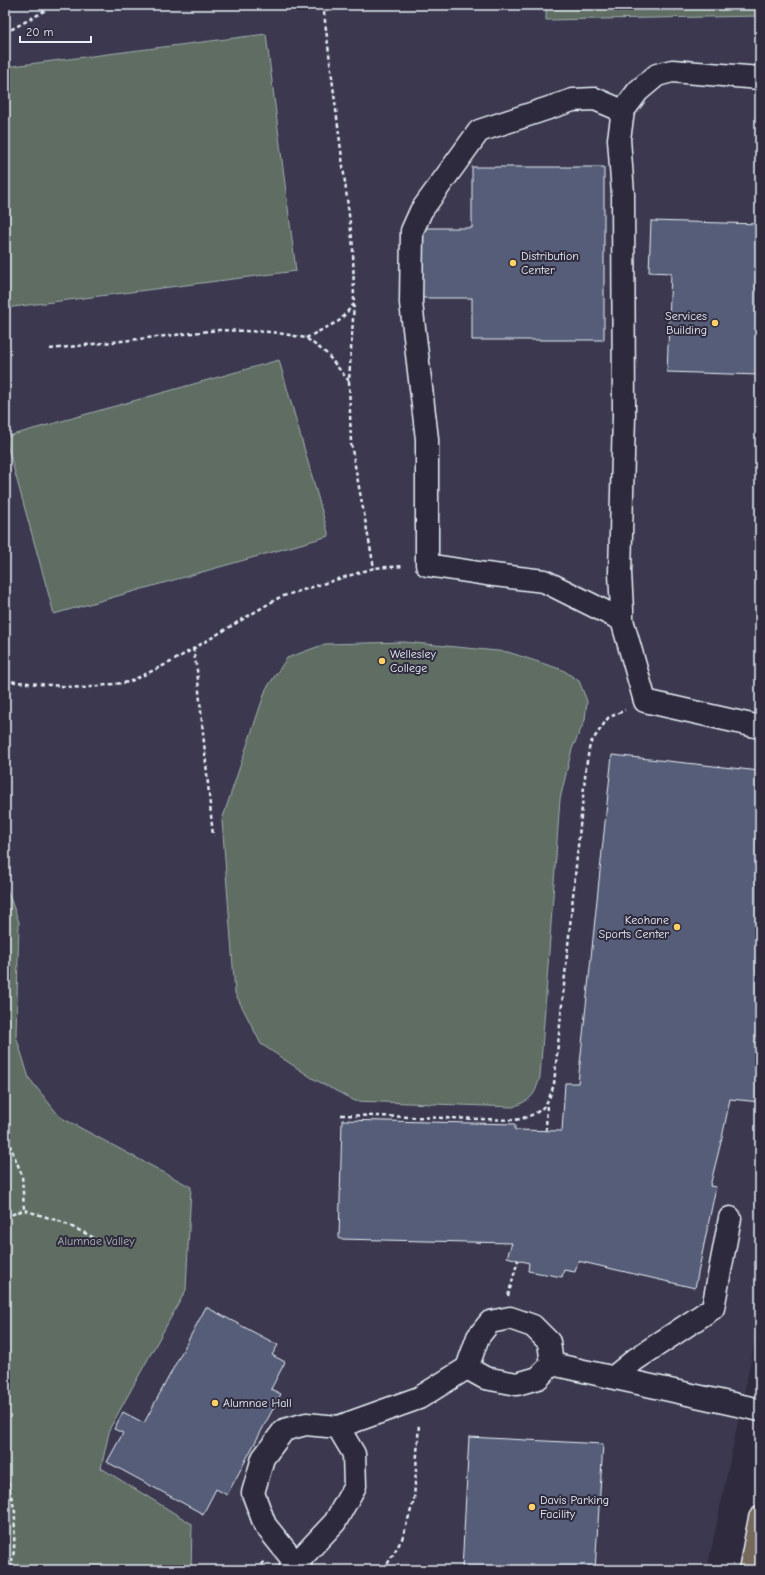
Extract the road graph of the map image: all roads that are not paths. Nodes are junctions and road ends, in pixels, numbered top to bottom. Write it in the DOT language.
graph roads {
  1 [pos="760,78"];
  2 [pos="623,111"];
  3 [pos="622,620"];
  4 [pos="760,726"];
  5 [pos="730,1218"];
  6 [pos="552,1364"];
  7 [pos="467,1368"];
  8 [pos="614,1377"];
  9 [pos="760,1410"];
  10 [pos="338,1426"];
  11 [pos="760,1518"];
  12 [pos="295,1568"];
  13 [pos="750,1570"];
  1 -- 2 [label="lane"];
  2 -- 3 [label="lane"];
  2 -- 3 [label="lane"];
  3 -- 4 [label="lane"];
  5 -- 8 [label="lane"];
  6 -- 7 [label="lane"];
  6 -- 7 [label="lane"];
  6 -- 8 [label="lane"];
  7 -- 10 [label="lane"];
  8 -- 9 [label="lane"];
  10 -- 12 [label="lane"];
  10 -- 12 [label="lane"];
  11 -- 13 [label="main road"];
}
